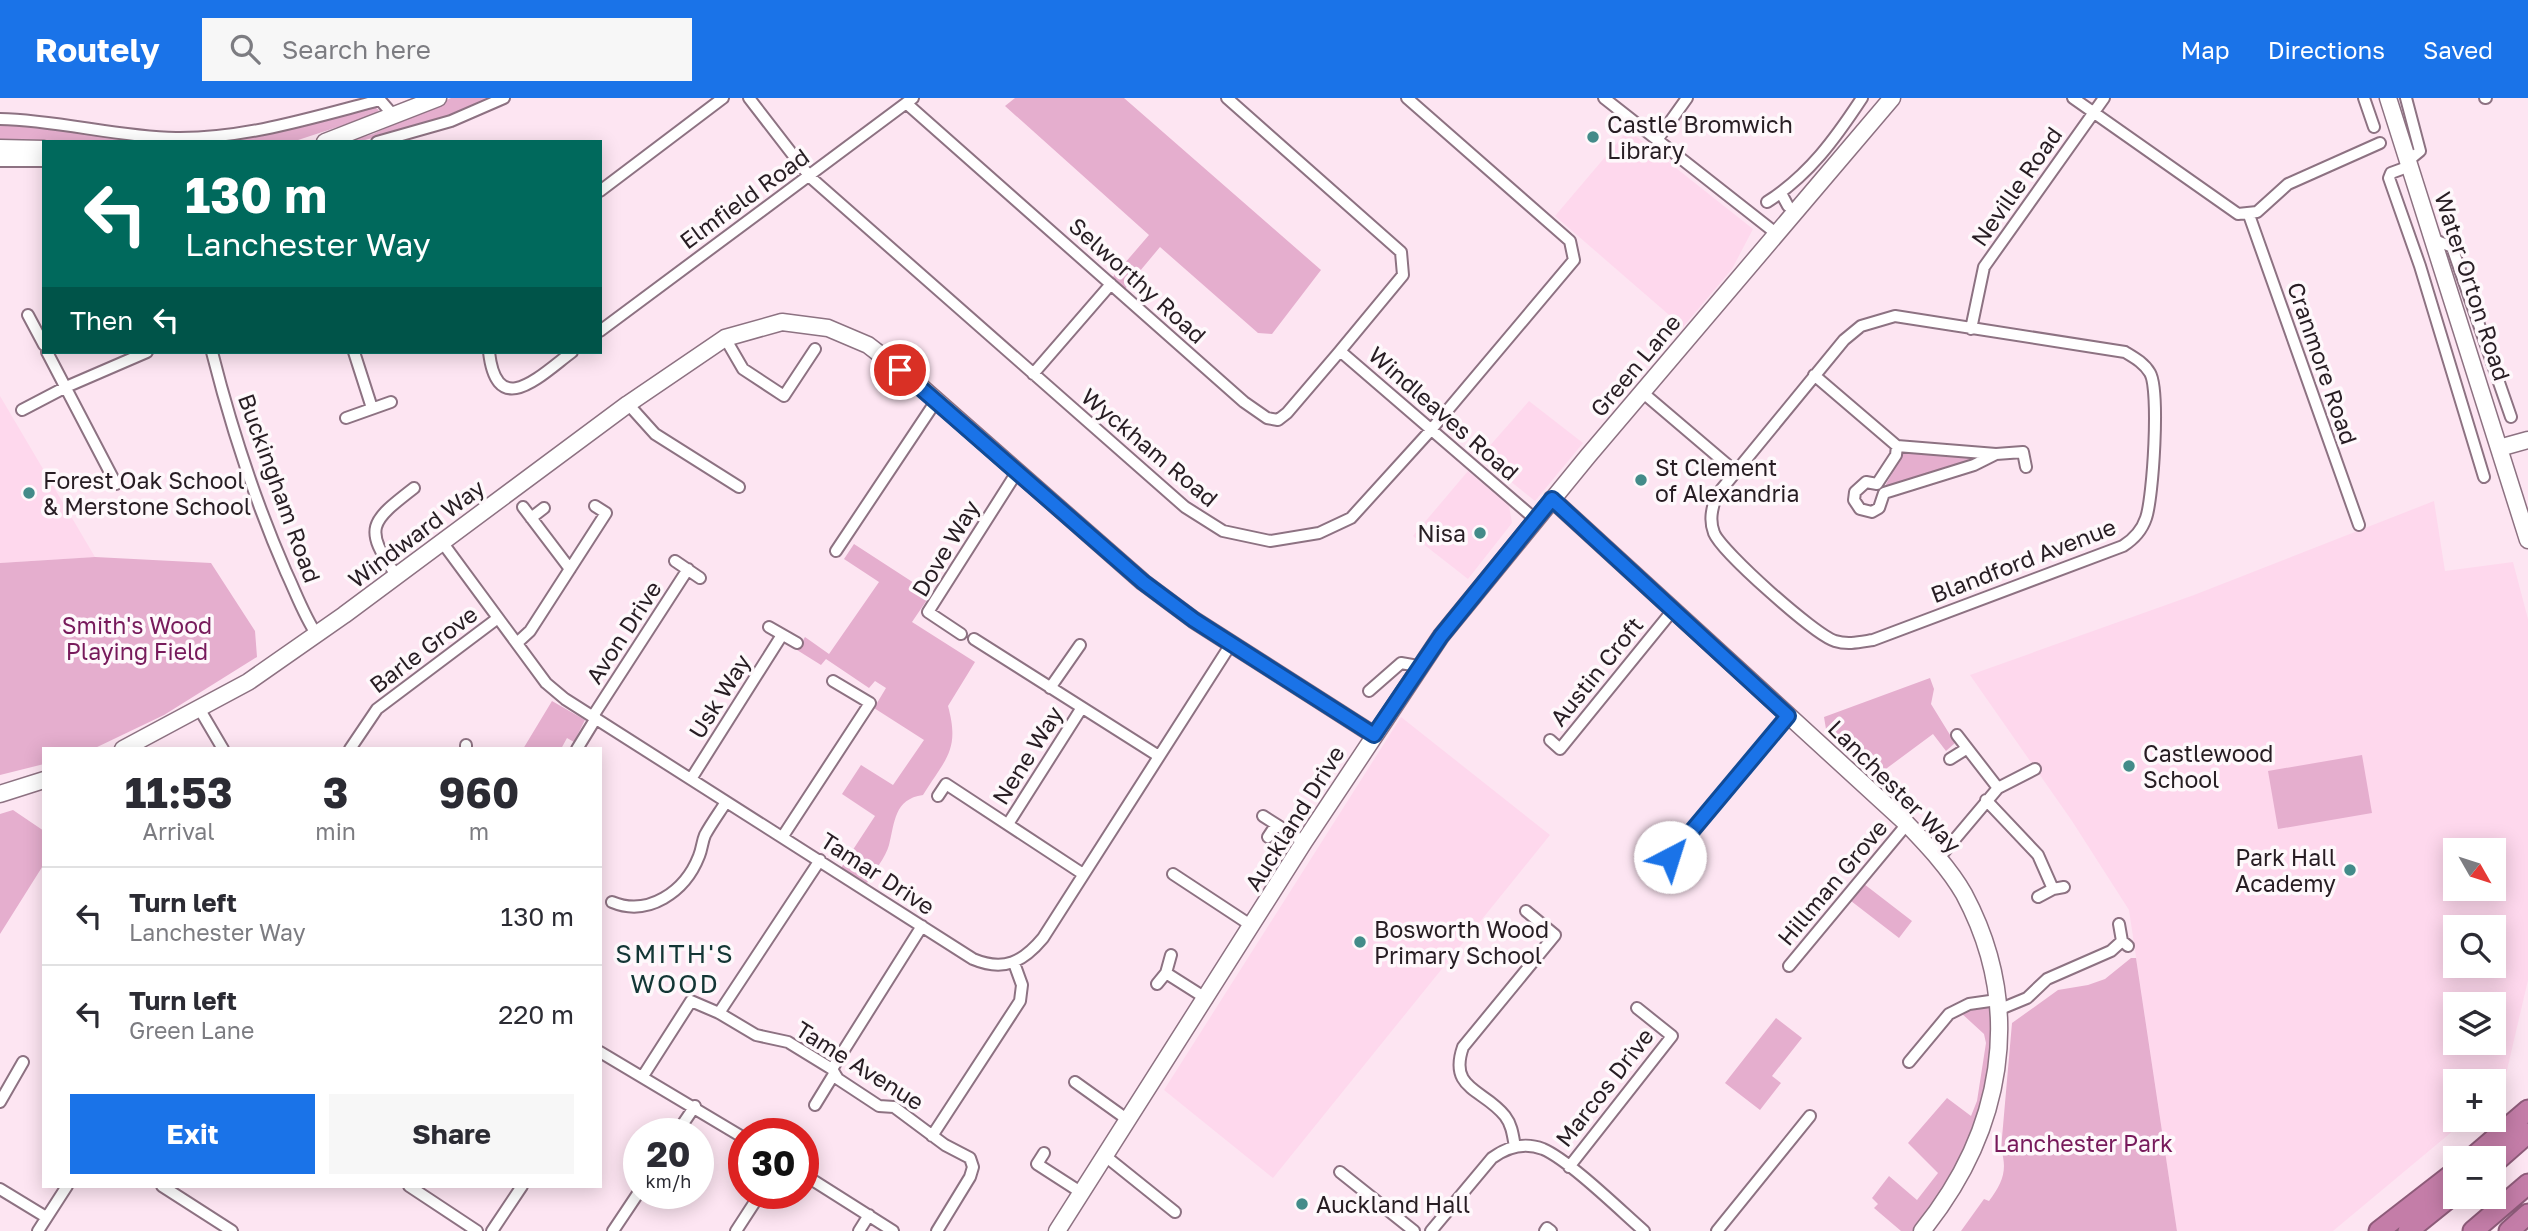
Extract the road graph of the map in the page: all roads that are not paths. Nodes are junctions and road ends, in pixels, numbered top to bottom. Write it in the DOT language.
graph roads {
  1 [pos="438,98"];
  2 [pos="504,98"];
  3 [pos="723,98"];
  4 [pos="749,98"];
  5 [pos="1227,98"];
  6 [pos="1406,98"];
  7 [pos="1604,98"];
  8 [pos="1687,98"];
  9 [pos="1862,98"];
  10 [pos="1892,98"];
  11 [pos="2073,98"];
  12 [pos="2104,98"];
  13 [pos="2364,98"];
  14 [pos="2388,98"];
  15 [pos="2406,98"];
  16 [pos="909,101"];
  17 [pos="420,102"];
  18 [pos="2094,113"];
  19 [pos="394,116"];
  20 [pos="0,119"];
  21 [pos="2374,127"];
  22 [pos="330,140"];
  23 [pos="383,140"];
  24 [pos="1657,140"];
  25 [pos="2380,143"];
  26 [pos="0,148"];
  27 [pos="42,149"];
  28 [pos="0,161"];
  29 [pos="42,161"];
  30 [pos="2409,163"];
  31 [pos="810,177"];
  32 [pos="602,189"];
  33 [pos="1781,193"];
  34 [pos="1767,202"];
  35 [pos="1788,206"];
  36 [pos="2249,215"];
  37 [pos="1777,233"];
  38 [pos="1111,284"];
  39 [pos="2465,311"];
  40 [pos="28,315"];
  41 [pos="1971,328"];
  42 [pos="602,330"];
  43 [pos="725,338"];
  44 [pos="42,341"];
  45 [pos="815,349"];
  46 [pos="1340,351"];
  47 [pos="48,354"];
  48 [pos="142,354"];
  49 [pos="213,354"];
  50 [pos="355,354"];
  51 [pos="489,354"];
  52 [pos="569,354"];
  53 [pos="1033,374"];
  54 [pos="1814,375"];
  55 [pos="66,387"];
  56 [pos="1642,392"];
  57 [pos="936,401"];
  58 [pos="391,402"];
  59 [pos="628,404"];
  60 [pos="372,408"];
  61 [pos="22,410"];
  62 [pos="2511,417"];
  63 [pos="346,418"];
  64 [pos="2490,418"];
  65 [pos="2470,422"];
  66 [pos="1430,431"];
  67 [pos="2528,440"];
  68 [pos="1897,446"];
  69 [pos="2499,448"];
  70 [pos="1996,454"];
  71 [pos="2026,467"];
  72 [pos="1017,472"];
  73 [pos="1736,472"];
  74 [pos="2484,477"];
  75 [pos="116,484"];
  76 [pos="394,486"];
  77 [pos="739,487"];
  78 [pos="414,488"];
  79 [pos="403,497"];
  80 [pos="1552,499"];
  81 [pos="595,506"];
  82 [pos="523,507"];
  83 [pos="544,508"];
  84 [pos="531,518"];
  85 [pos="1535,519"];
  86 [pos="2358,525"];
  87 [pos="2528,540"];
  88 [pos="442,542"];
  89 [pos="836,551"];
  90 [pos="675,561"];
  91 [pos="570,569"];
  92 [pos="688,569"];
  93 [pos="396,575"];
  94 [pos="700,578"];
  95 [pos="1672,610"];
  96 [pos="498,618"];
  97 [pos="769,627"];
  98 [pos="961,634"];
  99 [pos="317,635"];
  100 [pos="782,635"];
  101 [pos="974,639"];
  102 [pos="517,643"];
  103 [pos="797,643"];
  104 [pos="1231,644"];
  105 [pos="1080,645"];
  106 [pos="1419,666"];
  107 [pos="833,681"];
  108 [pos="1050,688"];
  109 [pos="1370,691"];
  110 [pos="1081,709"];
  111 [pos="200,710"];
  112 [pos="1788,716"];
  113 [pos="595,717"];
  114 [pos="1374,735"];
  115 [pos="1957,735"];
  116 [pos="1550,740"];
  117 [pos="128,747"];
  118 [pos="222,747"];
  119 [pos="351,747"];
  120 [pos="578,747"];
  121 [pos="1966,749"];
  122 [pos="1157,755"];
  123 [pos="1950,759"];
  124 [pos="2035,769"];
  125 [pos="691,779"];
  126 [pos="42,781"];
  127 [pos="1998,788"];
  128 [pos="0,794"];
  129 [pos="937,796"];
  130 [pos="1986,800"];
  131 [pos="726,802"];
  132 [pos="1264,816"];
  133 [pos="1008,824"];
  134 [pos="1907,824"];
  135 [pos="1276,825"];
  136 [pos="783,836"];
  137 [pos="1268,837"];
  138 [pos="1304,842"];
  139 [pos="1670,857"];
  140 [pos="1939,858"];
  141 [pos="820,860"];
  142 [pos="1083,874"];
  143 [pos="1173,874"];
  144 [pos="2038,897"];
  145 [pos="611,902"];
  146 [pos="1526,911"];
  147 [pos="2119,924"];
  148 [pos="922,926"];
  149 [pos="1252,926"];
  150 [pos="1171,955"];
  151 [pos="2090,960"];
  152 [pos="1014,963"];
  153 [pos="1789,966"];
  154 [pos="2095,972"];
  155 [pos="1166,973"];
  156 [pos="1157,984"];
  157 [pos="1206,999"];
  158 [pos="1998,1005"];
  159 [pos="1637,1008"];
  160 [pos="719,1013"];
  161 [pos="603,1054"];
  162 [pos="23,1062"];
  163 [pos="1909,1062"];
  164 [pos="833,1071"];
  165 [pos="643,1076"];
  166 [pos="1075,1082"];
  167 [pos="0,1102"];
  168 [pos="815,1105"];
  169 [pos="695,1106"];
  170 [pos="2528,1110"];
  171 [pos="1810,1116"];
  172 [pos="687,1118"];
  173 [pos="1128,1120"];
  174 [pos="728,1128"];
  175 [pos="2528,1133"];
  176 [pos="932,1136"];
  177 [pos="2486,1146"];
  178 [pos="1516,1147"];
  179 [pos="2506,1152"];
  180 [pos="1044,1153"];
  181 [pos="1104,1155"];
  182 [pos="1569,1167"];
  183 [pos="1340,1172"];
  184 [pos="2443,1181"];
  185 [pos="819,1184"];
  186 [pos="2528,1184"];
  187 [pos="66,1188"];
  188 [pos="169,1188"];
  189 [pos="412,1188"];
  190 [pos="521,1188"];
  191 [pos="0,1189"];
  192 [pos="1082,1193"];
  193 [pos="2443,1203"];
  194 [pos="628,1209"];
  195 [pos="750,1209"];
  196 [pos="1175,1212"];
  197 [pos="2528,1214"];
  198 [pos="869,1216"];
  199 [pos="46,1217"];
  200 [pos="38,1231"];
  201 [pos="232,1231"];
  202 [pos="477,1231"];
  203 [pos="492,1231"];
  204 [pos="613,1231"];
  205 [pos="736,1231"];
  206 [pos="859,1231"];
  207 [pos="893,1231"];
  208 [pos="937,1231"];
  209 [pos="1057,1231"];
  210 [pos="1414,1231"];
  211 [pos="1431,1231"];
  212 [pos="1545,1231"];
  213 [pos="1551,1231"];
  214 [pos="1644,1231"];
  215 [pos="1717,1231"];
  216 [pos="1922,1231"];
  217 [pos="2379,1231"];
  218 [pos="2408,1231"];
  219 [pos="2473,1231"];
  220 [pos="2509,1231"];
  1 -- 17 [label="street"];
  2 -- 23 [label="street"];
  3 -- 32 [label="street"];
  4 -- 31 [label="street, Wyckham Road"];
  5 -- 46 [label="street, Windleaves Road"];
  6 -- 66 [label="street, Wyckham Road"];
  7 -- 24 [label="street"];
  8 -- 24 [label="street"];
  9 -- 33 [label="street"];
  10 -- 37 [label="street, Green Lane"];
  11 -- 18 [label="street"];
  12 -- 18 [label="street, Neville Road"];
  13 -- 21 [label="street"];
  14 -- 30 [label="street, Water Orton Road"];
  15 -- 30 [label="street"];
  16 -- 31 [label="street, Elmfield Road"];
  16 -- 38 [label="street, Selworthy Road"];
  17 -- 19 [label="street"];
  18 -- 36 [label="street"];
  18 -- 41 [label="street, Neville Road"];
  19 -- 20 [label="street"];
  19 -- 22 [label="street"];
  24 -- 37 [label="street"];
  25 -- 36 [label="street"];
  26 -- 27 [label="street"];
  28 -- 29 [label="street"];
  30 -- 39 [label="street, Water Orton Road"];
  30 -- 65 [label="street, Water Orton Road"];
  31 -- 42 [label="street, Elmfield Road"];
  31 -- 53 [label="street, Wyckham Road"];
  33 -- 34 [label="street"];
  33 -- 35 [label="street"];
  36 -- 86 [label="street, Cranmore Road"];
  37 -- 56 [label="street, Green Lane"];
  38 -- 46 [label="street, Selworthy Road"];
  38 -- 53 [label="street"];
  39 -- 62 [label="street"];
  39 -- 64 [label="street, Water Orton Road"];
  40 -- 44 [label="street"];
  41 -- 54 [label="street, Blandford Avenue"];
  41 -- 73 [label="street, Blandford Avenue"];
  43 -- 45 [label="street"];
  43 -- 57 [label="street, Windward Way"];
  43 -- 59 [label="street, Windward Way"];
  46 -- 66 [label="street, Windleaves Road"];
  47 -- 55 [label="street"];
  48 -- 55 [label="street"];
  49 -- 99 [label="street, Buckingham Road"];
  50 -- 60 [label="street"];
  51 -- 52 [label="street"];
  53 -- 66 [label="street, Wyckham Road"];
  54 -- 68 [label="street"];
  54 -- 73 [label="street, Blandford Avenue"];
  55 -- 61 [label="street"];
  55 -- 75 [label="street"];
  56 -- 73 [label="street"];
  56 -- 80 [label="street, Green Lane"];
  57 -- 72 [label="street, Windward Way"];
  57 -- 89 [label="street"];
  58 -- 60 [label="street"];
  59 -- 77 [label="street"];
  59 -- 88 [label="street, Windward Way"];
  60 -- 63 [label="street"];
  64 -- 65 [label="street"];
  64 -- 69 [label="street, Water Orton Road"];
  65 -- 74 [label="street, Water Orton Road"];
  66 -- 85 [label="street, Windleaves Road"];
  67 -- 69 [label="street"];
  68 -- 70 [label="street"];
  68 -- 70 [label="street"];
  69 -- 87 [label="street, Water Orton Road"];
  70 -- 71 [label="street"];
  72 -- 98 [label="street, Dove Way"];
  72 -- 104 [label="street, Windward Way"];
  76 -- 79 [label="street"];
  78 -- 79 [label="street"];
  79 -- 93 [label="street"];
  80 -- 85 [label="street, Green Lane"];
  80 -- 95 [label="street, Lanchester Way"];
  81 -- 91 [label="street"];
  82 -- 84 [label="street"];
  83 -- 84 [label="street"];
  84 -- 91 [label="street"];
  85 -- 106 [label="street, Green Lane"];
  88 -- 93 [label="street, Windward Way"];
  88 -- 96 [label="street, Tamar Drive"];
  90 -- 92 [label="street"];
  91 -- 102 [label="street"];
  92 -- 94 [label="street"];
  92 -- 113 [label="street, Avon Drive"];
  93 -- 99 [label="street, Windward Way"];
  95 -- 112 [label="street, Lanchester Way"];
  95 -- 116 [label="street, Austin Croft"];
  96 -- 102 [label="street, Tamar Drive"];
  96 -- 119 [label="street, Barle Grove"];
  97 -- 100 [label="street"];
  99 -- 111 [label="street, Windward Way"];
  100 -- 103 [label="street"];
  100 -- 125 [label="street, Usk Way"];
  101 -- 108 [label="street"];
  102 -- 113 [label="street, Tamar Drive"];
  104 -- 114 [label="street, Windward Way"];
  104 -- 122 [label="street"];
  105 -- 108 [label="street"];
  106 -- 109 [label="street"];
  106 -- 114 [label="street, Green Lane"];
  107 -- 136 [label="street"];
  108 -- 110 [label="street"];
  110 -- 122 [label="street"];
  110 -- 133 [label="street, Nene Way"];
  111 -- 117 [label="street, Windward Way"];
  111 -- 118 [label="street"];
  112 -- 134 [label="street, Lanchester Way"];
  112 -- 139 [label="street"];
  113 -- 120 [label="street, Avon Drive"];
  113 -- 125 [label="street, Tamar Drive"];
  114 -- 138 [label="street, Auckland Drive"];
  115 -- 121 [label="street"];
  121 -- 123 [label="street"];
  121 -- 127 [label="street"];
  122 -- 142 [label="street"];
  124 -- 127 [label="street"];
  125 -- 131 [label="street, Tamar Drive"];
  126 -- 128 [label="street"];
  127 -- 130 [label="street"];
  129 -- 133 [label="street"];
  130 -- 140 [label="street"];
  130 -- 144 [label="street"];
  131 -- 136 [label="street, Tamar Drive"];
  131 -- 145 [label="street"];
  132 -- 135 [label="street"];
  133 -- 142 [label="street"];
  134 -- 140 [label="street, Lanchester Way"];
  134 -- 153 [label="street, Hillman Grove"];
  135 -- 137 [label="street"];
  135 -- 138 [label="street"];
  136 -- 141 [label="street, Tamar Drive"];
  138 -- 149 [label="street, Auckland Drive"];
  140 -- 158 [label="street, Lanchester Way"];
  141 -- 148 [label="street, Tamar Drive"];
  141 -- 160 [label="street"];
  142 -- 152 [label="street"];
  143 -- 149 [label="street, Auckland Drive"];
  146 -- 178 [label="street"];
  147 -- 151 [label="street"];
  148 -- 152 [label="street, Tamar Drive"];
  148 -- 164 [label="street"];
  149 -- 157 [label="street, Auckland Drive"];
  150 -- 155 [label="street"];
  151 -- 154 [label="street"];
  151 -- 158 [label="street"];
  152 -- 176 [label="street"];
  155 -- 156 [label="street"];
  155 -- 157 [label="street"];
  157 -- 173 [label="street, Auckland Drive"];
  158 -- 163 [label="street"];
  158 -- 216 [label="street, Lanchester Way"];
  159 -- 182 [label="street, Marcos Drive"];
  160 -- 164 [label="street, Tame Avenue"];
  160 -- 165 [label="street, Tame Avenue"];
  161 -- 165 [label="street"];
  162 -- 167 [label="street"];
  164 -- 168 [label="street"];
  164 -- 176 [label="street, Tame Avenue"];
  165 -- 169 [label="street"];
  166 -- 173 [label="street"];
  169 -- 172 [label="street"];
  169 -- 174 [label="street"];
  170 -- 177 [label="highway"];
  171 -- 215 [label="street"];
  173 -- 181 [label="street, Auckland Drive"];
  175 -- 179 [label="highway"];
  176 -- 208 [label="street, Tame Avenue"];
  178 -- 182 [label="street"];
  178 -- 211 [label="street"];
  180 -- 192 [label="street"];
  181 -- 192 [label="street, Auckland Drive"];
  181 -- 196 [label="street"];
  182 -- 214 [label="street"];
  183 -- 210 [label="street"];
  184 -- 217 [label="highway"];
  185 -- 198 [label="street"];
  186 -- 219 [label="highway"];
  187 -- 199 [label="street"];
  188 -- 201 [label="street"];
  189 -- 202 [label="street"];
  190 -- 203 [label="street"];
  191 -- 199 [label="street"];
  192 -- 209 [label="street, Auckland Drive"];
  193 -- 218 [label="highway"];
  194 -- 204 [label="street"];
  195 -- 205 [label="street"];
  197 -- 220 [label="highway"];
  198 -- 206 [label="street"];
  198 -- 207 [label="street"];
  199 -- 200 [label="street"];
  212 -- 213 [label="street"];
}
